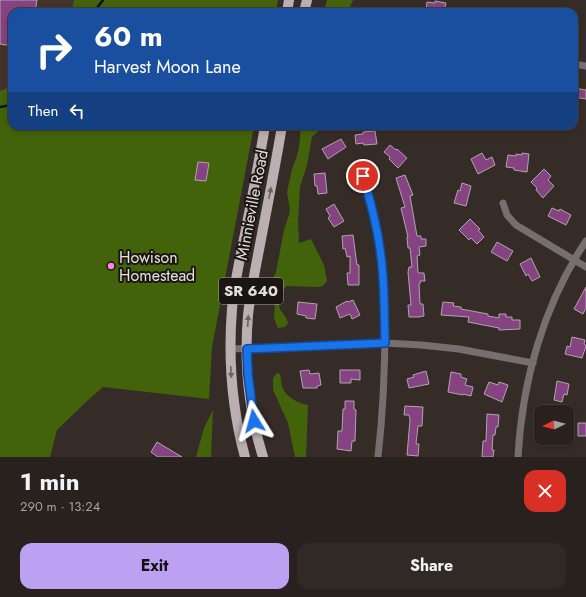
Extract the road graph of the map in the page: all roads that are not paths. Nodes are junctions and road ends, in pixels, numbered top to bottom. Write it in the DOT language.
graph roads {
  1 [pos="265,130"];
  2 [pos="281,130"];
  3 [pos="363,176"];
  4 [pos="503,203"];
  5 [pos="586,241"];
  6 [pos="574,260"];
  7 [pos="586,267"];
  8 [pos="385,343"];
  9 [pos="231,349"];
  10 [pos="247,349"];
  11 [pos="533,363"];
  12 [pos="245,457"];
  13 [pos="263,457"];
  14 [pos="378,457"];
  15 [pos="518,457"];
  1 -- 9 [label="main road, Minnieville Road / SR 640"];
  10 -- 2 [label="main road, Minnieville Road / SR 640, one-way"];
  3 -- 8 [label="street"];
  4 -- 6 [label="street"];
  5 -- 6 [label="street"];
  6 -- 7 [label="street"];
  6 -- 11 [label="street"];
  8 -- 10 [label="street"];
  8 -- 11 [label="street"];
  8 -- 14 [label="street"];
  9 -- 10 [label="street"];
  9 -- 12 [label="main road, Minnieville Road / SR 640, one-way"];
  10 -- 13 [label="main road, Minnieville Road / SR 640"];
  11 -- 15 [label="street"];
}
